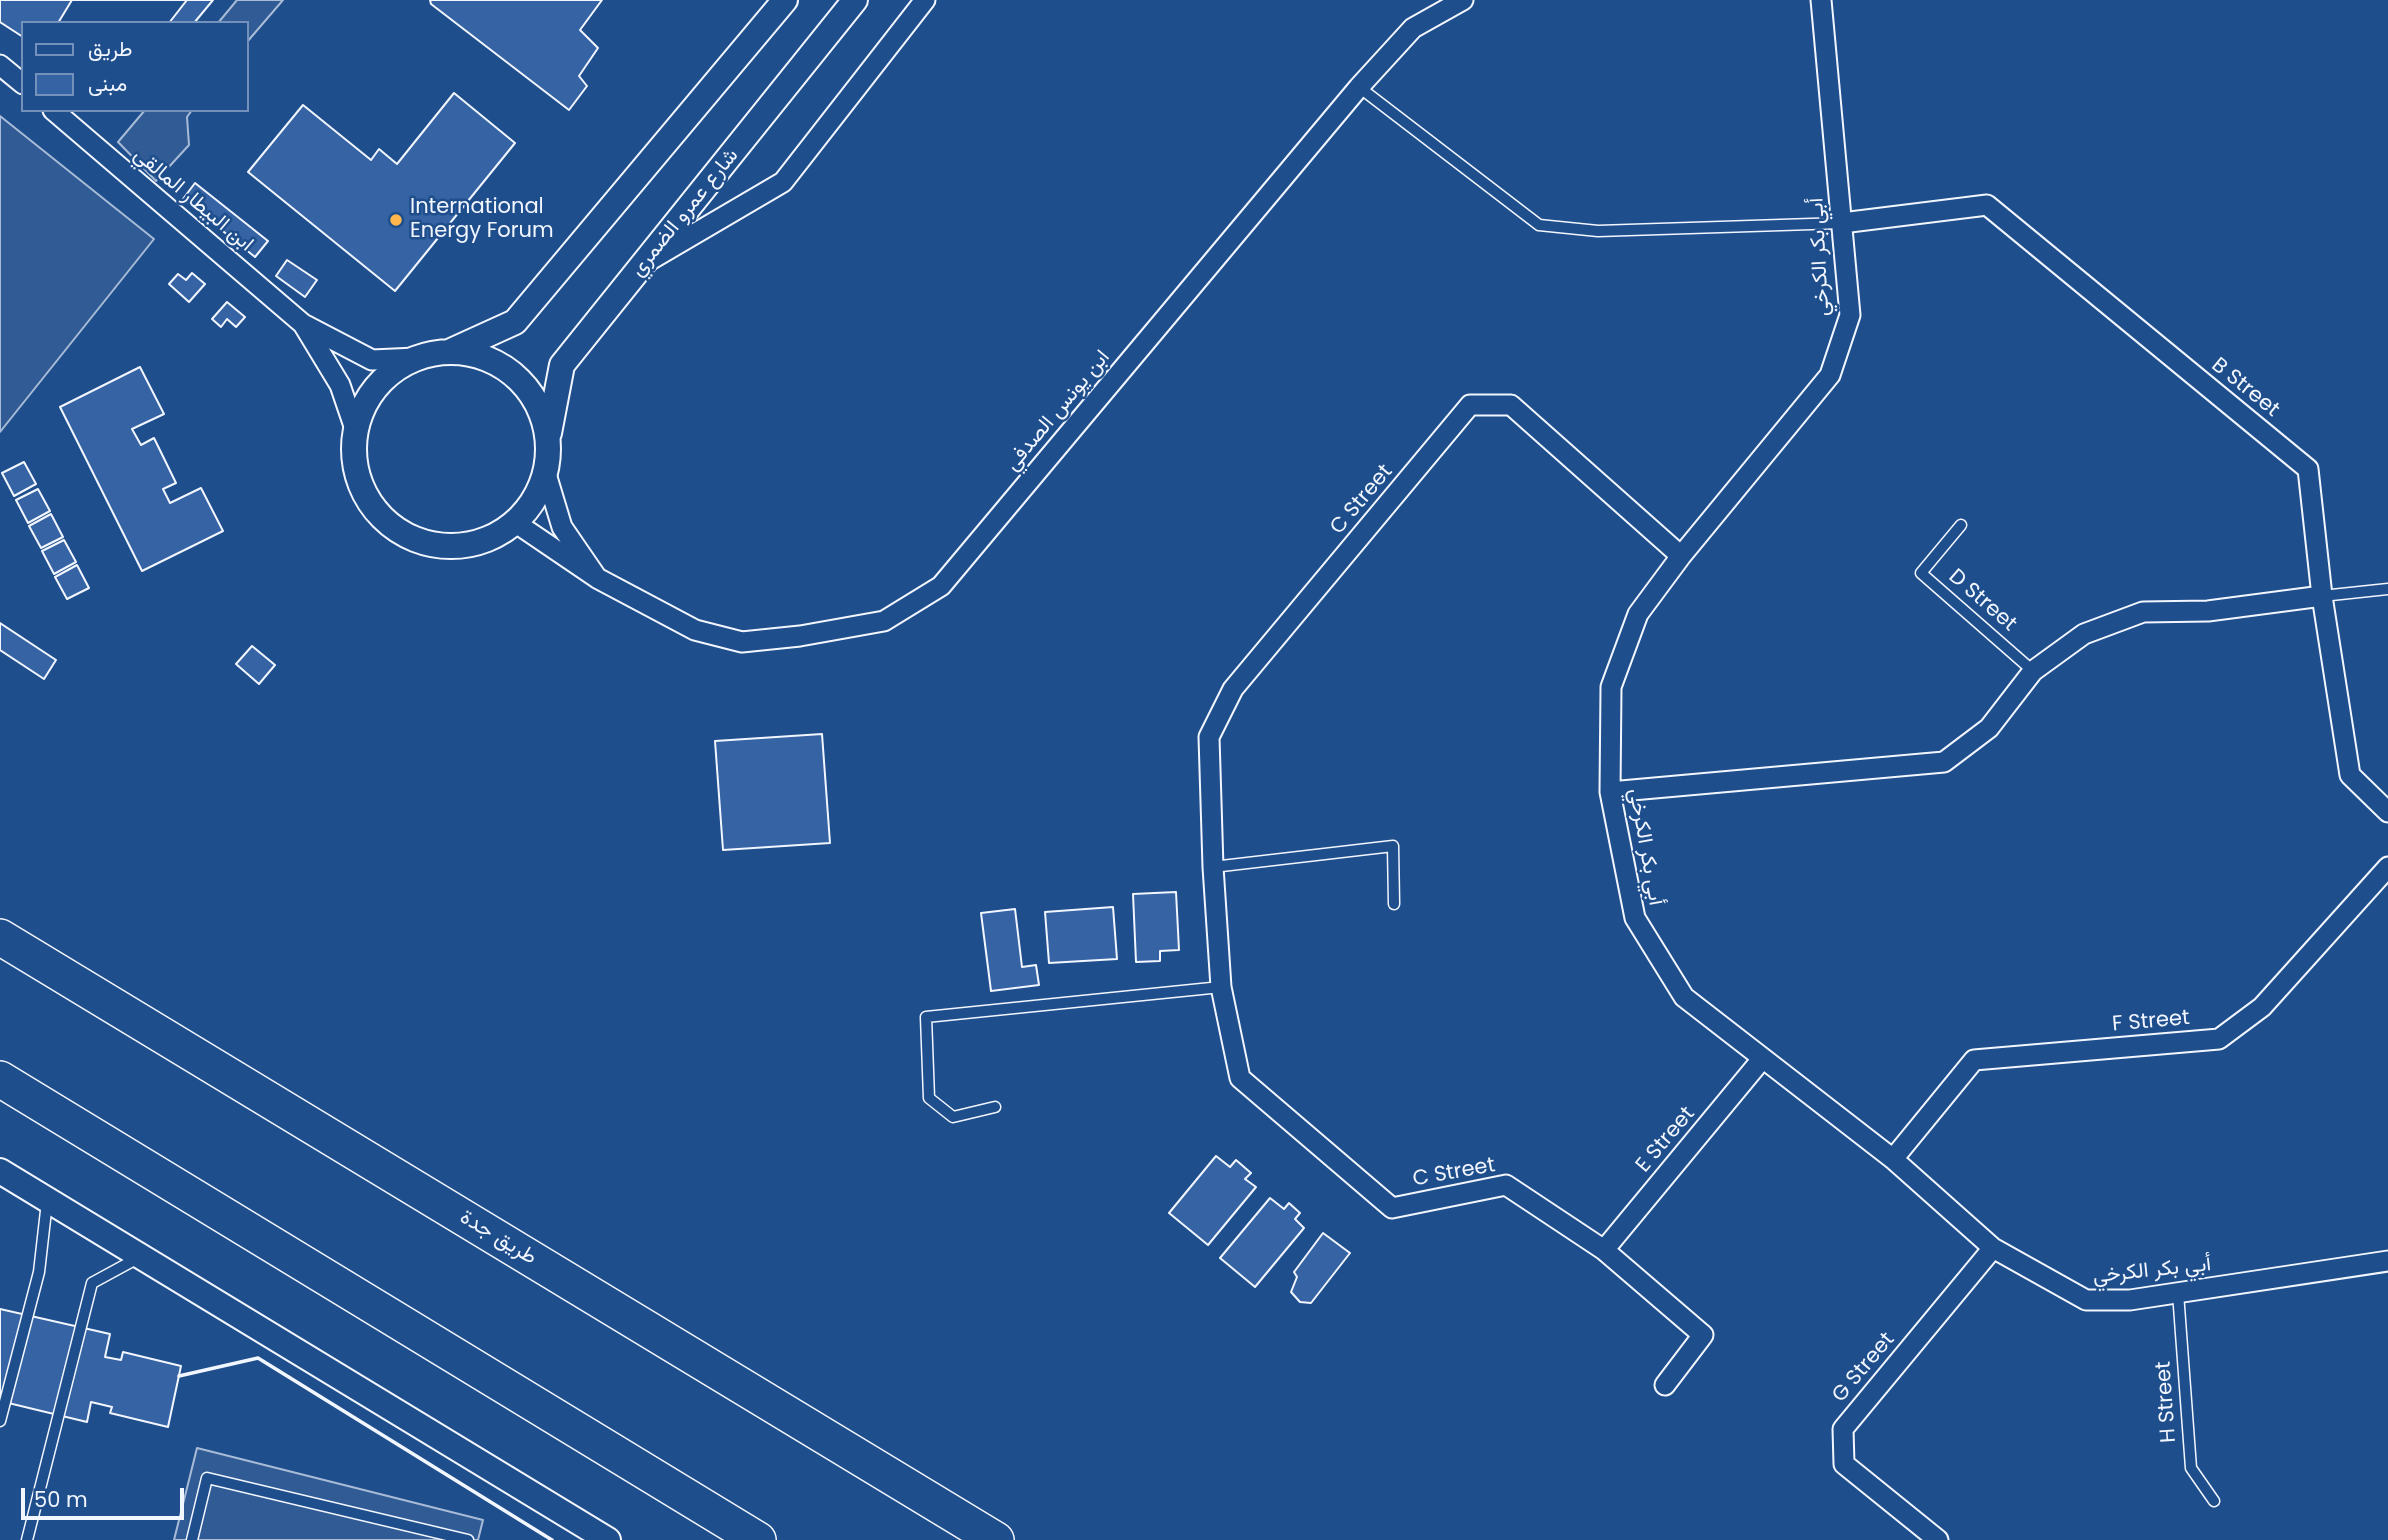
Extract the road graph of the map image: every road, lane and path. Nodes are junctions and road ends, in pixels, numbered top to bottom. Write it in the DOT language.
graph roads {
  1 [pos="785,0"];
  2 [pos="855,0"];
  3 [pos="925,0"];
  4 [pos="1463,0"];
  5 [pos="1821,0"];
  6 [pos="0,65"];
  7 [pos="21,83"];
  8 [pos="1359,88"];
  9 [pos="55,112"];
  10 [pos="1842,223"];
  11 [pos="646,262"];
  12 [pos="303,324"];
  13 [pos="449,352"];
  14 [pos="416,358"];
  15 [pos="355,429"];
  16 [pos="548,440"];
  17 [pos="546,474"];
  18 [pos="516,523"];
  19 [pos="1961,524"];
  20 [pos="1681,556"];
  21 [pos="597,578"];
  22 [pos="2388,589"];
  23 [pos="2322,596"];
  24 [pos="2033,671"];
  25 [pos="1611,792"];
  26 [pos="2388,812"];
  27 [pos="1213,867"];
  28 [pos="2388,867"];
  29 [pos="1394,904"];
  30 [pos="0,937"];
  31 [pos="1221,987"];
  32 [pos="1762,1059"];
  33 [pos="0,1079"];
  34 [pos="995,1107"];
  35 [pos="1893,1160"];
  36 [pos="0,1171"];
  37 [pos="48,1198"];
  38 [pos="1993,1248"];
  39 [pos="1604,1250"];
  40 [pos="141,1256"];
  41 [pos="2388,1261"];
  42 [pos="2178,1293"];
  43 [pos="1665,1385"];
  44 [pos="0,1421"];
  45 [pos="2214,1501"];
  46 [pos="27,1540"];
  47 [pos="191,1540"];
  48 [pos="468,1540"];
  49 [pos="608,1540"];
  50 [pos="758,1540"];
  51 [pos="996,1540"];
  52 [pos="1938,1540"];
  1 -- 13 [label="street"];
  2 -- 11 [label="street, شارع عمرو الضمري"];
  3 -- 11 [label="street"];
  4 -- 8 [label="street, ابن يونس الصدفي"];
  5 -- 10 [label="street, أبي بكر الكرخي"];
  6 -- 7 [label="street"];
  8 -- 10 [label="lane"];
  8 -- 21 [label="street, ابن يونس الصدفي"];
  9 -- 12 [label="street, ابن البيطار المالقي"];
  10 -- 20 [label="street, أبي بكر الكرخي"];
  10 -- 23 [label="street, B Street"];
  11 -- 16 [label="street, شارع عمرو الضمري"];
  12 -- 14 [label="street"];
  12 -- 15 [label="street"];
  13 -- 14 [label="street"];
  13 -- 16 [label="street"];
  14 -- 15 [label="street"];
  15 -- 18 [label="street"];
  16 -- 17 [label="street"];
  17 -- 18 [label="street"];
  17 -- 21 [label="street"];
  18 -- 21 [label="street, ابن يونس الصدفي"];
  19 -- 24 [label="lane, D Street"];
  20 -- 25 [label="street, أبي بكر الكرخي"];
  20 -- 27 [label="street, C Street"];
  22 -- 23 [label="lane"];
  23 -- 24 [label="street"];
  23 -- 26 [label="street, B Street"];
  24 -- 25 [label="street"];
  25 -- 32 [label="street, أبي بكر الكرخي"];
  27 -- 29 [label="lane"];
  27 -- 31 [label="street, C Street"];
  28 -- 35 [label="street, F Street"];
  30 -- 51 [label="highway, طريق جدة"];
  31 -- 34 [label="lane"];
  31 -- 39 [label="street, C Street"];
  32 -- 35 [label="street, أبي بكر الكرخي"];
  32 -- 39 [label="street, E Street"];
  33 -- 50 [label="highway"];
  35 -- 38 [label="street, أبي بكر الكرخي"];
  36 -- 37 [label="street"];
  37 -- 40 [label="street"];
  37 -- 44 [label="lane"];
  38 -- 42 [label="street, أبي بكر الكرخي"];
  38 -- 52 [label="street, G Street"];
  39 -- 43 [label="street, C Street"];
  40 -- 46 [label="lane"];
  40 -- 49 [label="street"];
  41 -- 42 [label="street, أبي بكر الكرخي"];
  42 -- 45 [label="lane, H Street"];
  47 -- 48 [label="lane"];
}
